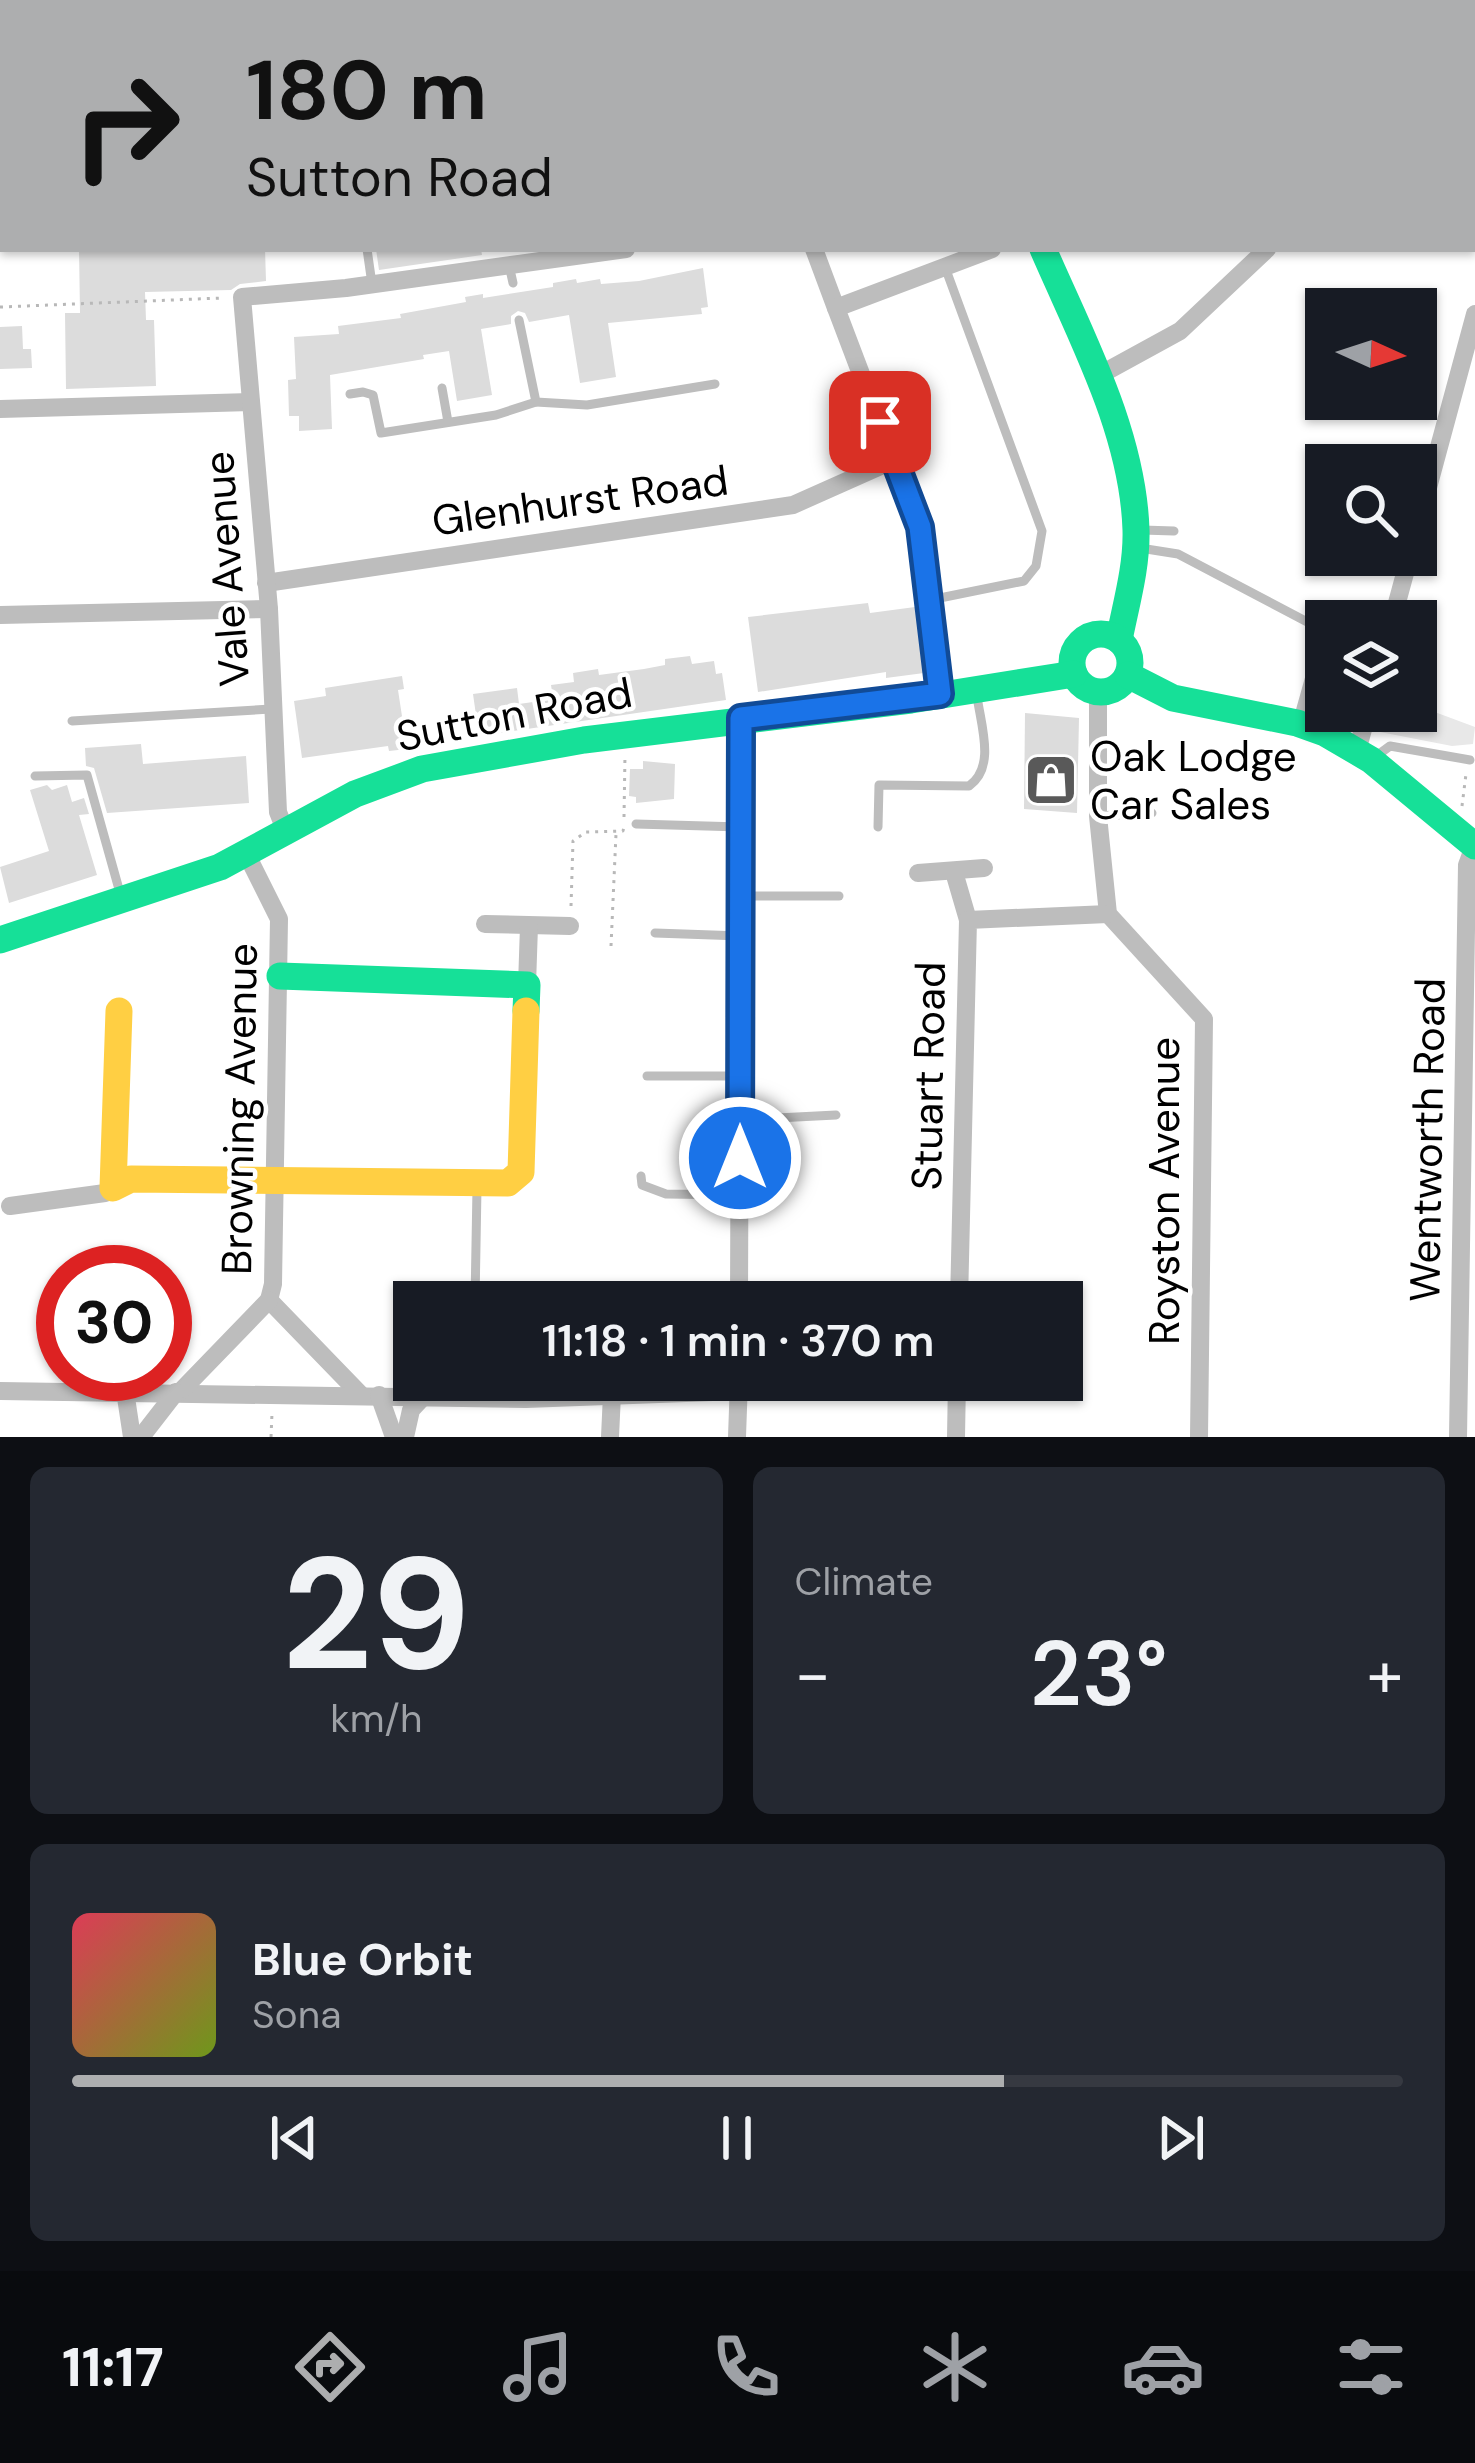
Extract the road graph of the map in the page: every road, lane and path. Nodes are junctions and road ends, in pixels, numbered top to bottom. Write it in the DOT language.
graph roads {
  1 [pos="368,252"];
  2 [pos="612,252"];
  3 [pos="815,252"];
  4 [pos="984,252"];
  5 [pos="1044,252"];
  6 [pos="1264,252"];
  7 [pos="945,267"];
  8 [pos="372,284"];
  9 [pos="242,297"];
  10 [pos="0,307"];
  11 [pos="836,308"];
  12 [pos="1475,314"];
  13 [pos="519,320"];
  14 [pos="1096,377"];
  15 [pos="715,384"];
  16 [pos="442,388"];
  17 [pos="350,394"];
  18 [pos="251,402"];
  19 [pos="536,402"];
  20 [pos="0,409"];
  21 [pos="448,422"];
  22 [pos="1437,454"];
  23 [pos="895,460"];
  24 [pos="1174,531"];
  25 [pos="1134,549"];
  26 [pos="266,583"];
  27 [pos="929,600"];
  28 [pos="269,609"];
  29 [pos="0,615"];
  30 [pos="1090,636"];
  31 [pos="1119,640"];
  32 [pos="1074,674"];
  33 [pos="1128,675"];
  34 [pos="976,691"];
  35 [pos="1098,693"];
  36 [pos="940,694"];
  37 [pos="271,709"];
  38 [pos="741,718"];
  39 [pos="72,721"];
  40 [pos="1298,723"];
  41 [pos="1366,732"];
  42 [pos="626,735"];
  43 [pos="1364,755"];
  44 [pos="1469,760"];
  45 [pos="35,776"];
  46 [pos="1152,813"];
  47 [pos="1098,816"];
  48 [pos="636,824"];
  49 [pos="741,827"];
  50 [pos="878,827"];
  51 [pos="616,832"];
  52 [pos="287,835"];
  53 [pos="1470,841"];
  54 [pos="247,855"];
  55 [pos="984,868"];
  56 [pos="955,872"];
  57 [pos="918,873"];
  58 [pos="741,896"];
  59 [pos="839,896"];
  60 [pos="122,900"];
  61 [pos="1108,914"];
  62 [pos="968,920"];
  63 [pos="485,924"];
  64 [pos="529,926"];
  65 [pos="570,926"];
  66 [pos="655,933"];
  67 [pos="741,936"];
  68 [pos="0,940"];
  69 [pos="611,946"];
  70 [pos="280,976"];
  71 [pos="527,985"];
  72 [pos="119,1011"];
  73 [pos="647,1076"];
  74 [pos="740,1076"];
  75 [pos="836,1115"];
  76 [pos="740,1120"];
  77 [pos="640,1176"];
  78 [pos="275,1183"];
  79 [pos="477,1183"];
  80 [pos="113,1188"];
  81 [pos="740,1195"];
  82 [pos="10,1206"];
  83 [pos="475,1281"];
  84 [pos="739,1281"];
  85 [pos="959,1281"];
  86 [pos="268,1300"];
  87 [pos="192,1378"];
  88 [pos="0,1391"];
  89 [pos="36,1391"];
  90 [pos="192,1392"];
  91 [pos="272,1394"];
  92 [pos="370,1395"];
  93 [pos="393,1395"];
  94 [pos="128,1401"];
  95 [pos="170,1401"];
  96 [pos="419,1401"];
  97 [pos="612,1401"];
  98 [pos="738,1401"];
  99 [pos="957,1401"];
  100 [pos="136,1437"];
  101 [pos="272,1437"];
  102 [pos="394,1437"];
  103 [pos="405,1437"];
  104 [pos="610,1437"];
  105 [pos="737,1437"];
  106 [pos="956,1437"];
  107 [pos="1198,1437"];
  108 [pos="1458,1437"];
  1 -- 8 [label="lane"];
  2 -- 8 [label="street"];
  3 -- 11 [label="street"];
  4 -- 7 [label="street"];
  5 -- 14 [label="main road"];
  6 -- 14 [label="street"];
  7 -- 11 [label="street"];
  7 -- 27 [label="lane"];
  8 -- 9 [label="street"];
  9 -- 10 [label="path"];
  9 -- 18 [label="street, Vale Avenue"];
  11 -- 23 [label="street"];
  12 -- 22 [label="street"];
  13 -- 19 [label="lane"];
  14 -- 25 [label="main road"];
  15 -- 19 [label="lane"];
  16 -- 21 [label="lane"];
  17 -- 21 [label="lane"];
  18 -- 20 [label="street"];
  18 -- 26 [label="street, Vale Avenue"];
  19 -- 21 [label="lane"];
  23 -- 26 [label="street, Glenhurst Road"];
  23 -- 27 [label="street"];
  24 -- 25 [label="lane"];
  25 -- 30 [label="main road"];
  25 -- 31 [label="main road"];
  25 -- 40 [label="lane"];
  26 -- 28 [label="street, Vale Avenue"];
  27 -- 36 [label="street"];
  28 -- 29 [label="street"];
  28 -- 37 [label="street, Vale Avenue"];
  30 -- 31 [label="main road"];
  30 -- 32 [label="main road"];
  31 -- 33 [label="main road"];
  32 -- 34 [label="main road, Sutton Road"];
  32 -- 35 [label="main road"];
  33 -- 35 [label="main road"];
  33 -- 40 [label="main road"];
  34 -- 36 [label="main road, Sutton Road"];
  34 -- 50 [label="lane"];
  35 -- 47 [label="street"];
  36 -- 38 [label="main road, Sutton Road"];
  37 -- 39 [label="lane"];
  37 -- 52 [label="street, Vale Avenue"];
  38 -- 42 [label="main road, Sutton Road"];
  38 -- 49 [label="street"];
  40 -- 43 [label="main road"];
  41 -- 43 [label="street"];
  42 -- 51 [label="path"];
  42 -- 52 [label="main road, Sutton Road"];
  43 -- 44 [label="lane"];
  43 -- 53 [label="main road"];
  44 -- 53 [label="path"];
  45 -- 60 [label="lane"];
  46 -- 47 [label="lane"];
  47 -- 61 [label="street"];
  48 -- 49 [label="lane"];
  49 -- 58 [label="street"];
  51 -- 65 [label="path"];
  51 -- 69 [label="path"];
  52 -- 54 [label="main road, Sutton Road"];
  53 -- 108 [label="street, Wentworth Road"];
  54 -- 60 [label="main road, Sutton Road"];
  54 -- 70 [label="street, Browning Avenue"];
  55 -- 56 [label="street"];
  56 -- 57 [label="street"];
  56 -- 62 [label="street"];
  58 -- 59 [label="lane"];
  58 -- 67 [label="street"];
  60 -- 68 [label="main road, Sutton Road"];
  61 -- 62 [label="street, Stuart Road"];
  61 -- 107 [label="street, Royston Avenue"];
  62 -- 85 [label="street, Stuart Road"];
  63 -- 64 [label="street"];
  64 -- 65 [label="street"];
  64 -- 71 [label="street"];
  66 -- 67 [label="lane"];
  67 -- 74 [label="street"];
  70 -- 71 [label="main road"];
  70 -- 78 [label="street, Browning Avenue"];
  71 -- 79 [label="main road"];
  72 -- 80 [label="main road"];
  73 -- 74 [label="lane"];
  74 -- 76 [label="street"];
  75 -- 76 [label="lane"];
  76 -- 81 [label="street"];
  77 -- 81 [label="lane"];
  78 -- 79 [label="main road"];
  78 -- 80 [label="main road"];
  78 -- 86 [label="street, Browning Avenue"];
  79 -- 83 [label="lane"];
  80 -- 82 [label="street"];
  81 -- 84 [label="street"];
  86 -- 87 [label="street, Browning Avenue"];
  86 -- 92 [label="street, Browning Avenue"];
  88 -- 89 [label="street"];
  90 -- 91 [label="street"];
  91 -- 92 [label="street"];
  91 -- 101 [label="path"];
  92 -- 93 [label="street"];
  92 -- 102 [label="street"];
  94 -- 100 [label="street"];
  95 -- 100 [label="street, Browning Avenue"];
  96 -- 103 [label="street"];
  97 -- 104 [label="street"];
  98 -- 105 [label="street"];
  99 -- 106 [label="street"];
}
